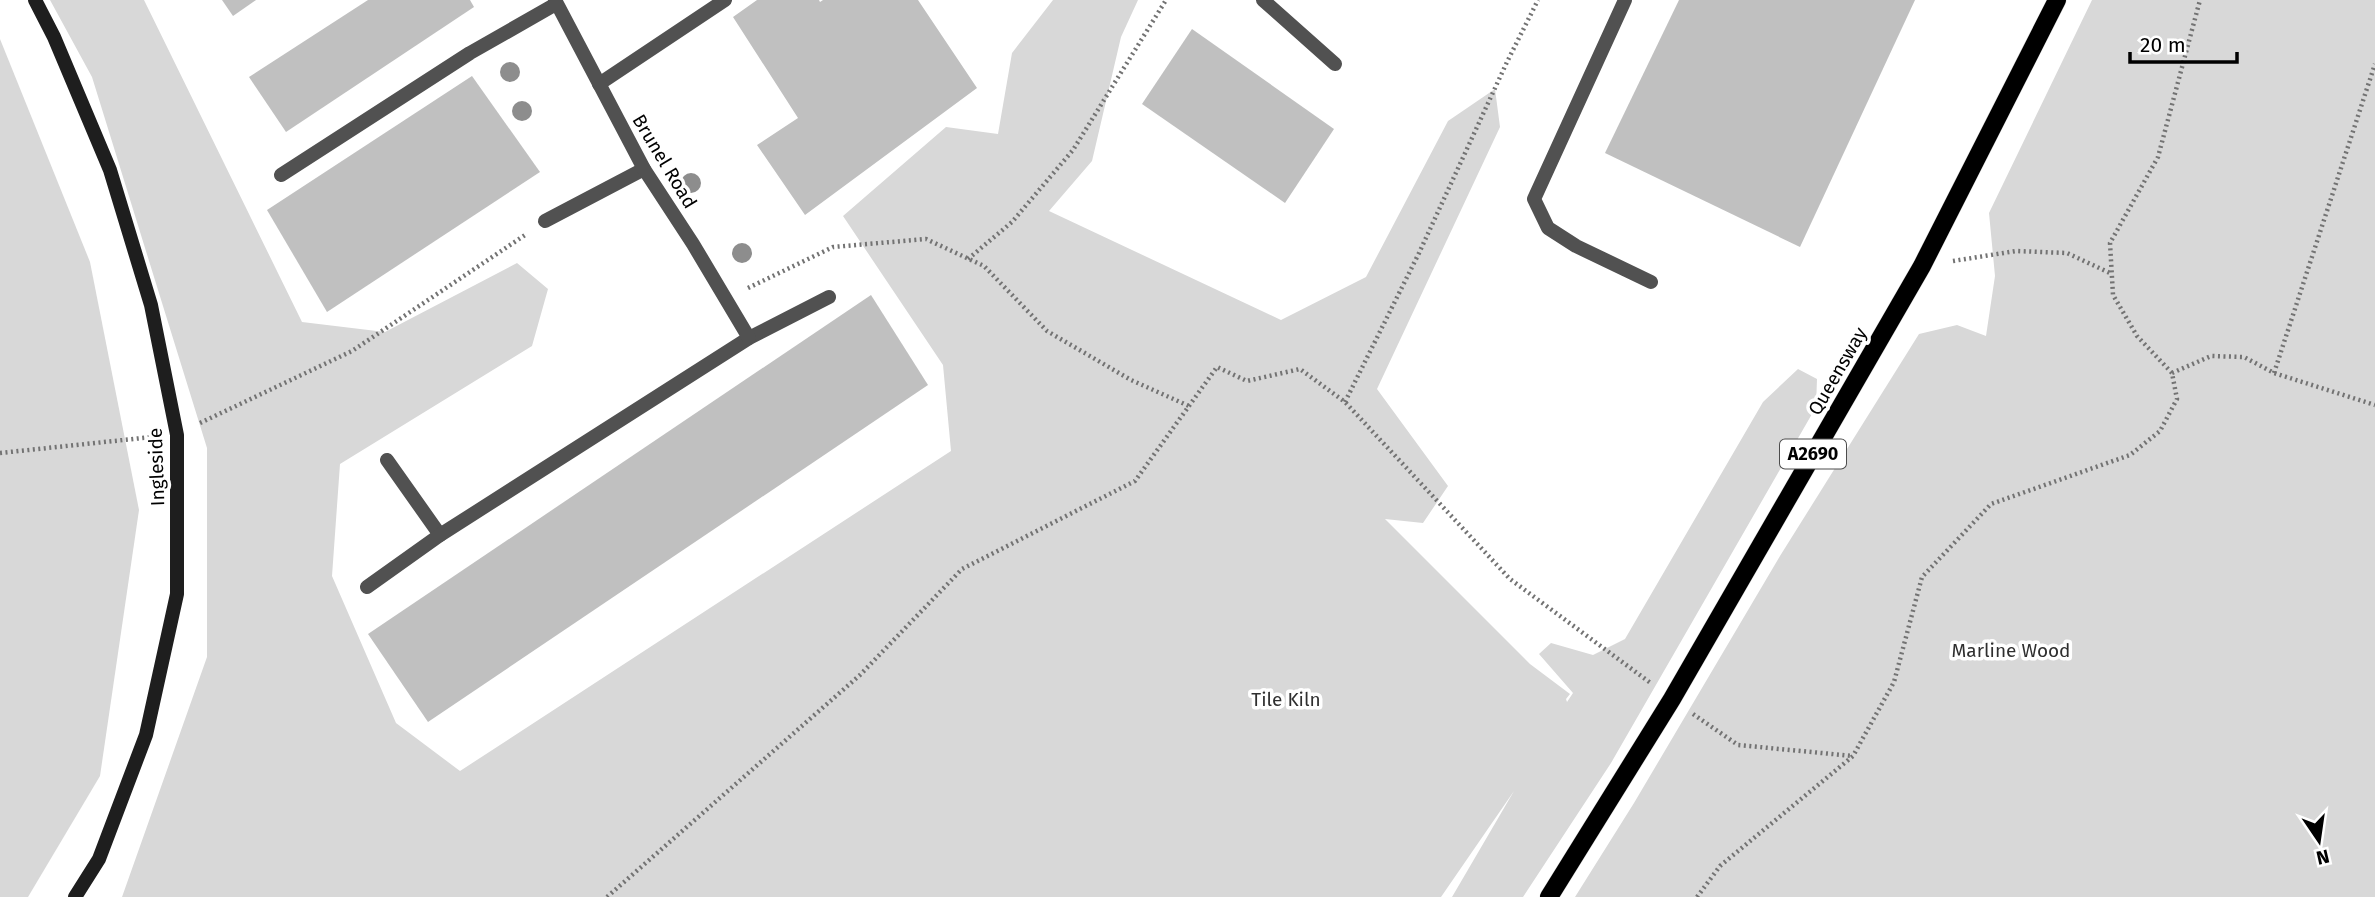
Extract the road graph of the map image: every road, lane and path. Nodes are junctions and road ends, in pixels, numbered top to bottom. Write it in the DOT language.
graph roads {
  1 [pos="35,0"];
  2 [pos="726,0"];
  3 [pos="1166,0"];
  4 [pos="1262,0"];
  5 [pos="1538,0"];
  6 [pos="1625,0"];
  7 [pos="2057,0"];
  8 [pos="2200,0"];
  9 [pos="555,2"];
  10 [pos="1335,64"];
  11 [pos="2375,64"];
  12 [pos="598,84"];
  13 [pos="643,169"];
  14 [pos="281,175"];
  15 [pos="545,221"];
  16 [pos="968,259"];
  17 [pos="1922,266"];
  18 [pos="2112,274"];
  19 [pos="1651,282"];
  20 [pos="829,297"];
  21 [pos="726,298"];
  22 [pos="749,338"];
  23 [pos="2172,373"];
  24 [pos="2274,373"];
  25 [pos="1345,402"];
  26 [pos="2375,405"];
  27 [pos="1189,406"];
  28 [pos="177,435"];
  29 [pos="0,453"];
  30 [pos="387,460"];
  31 [pos="440,535"];
  32 [pos="367,587"];
  33 [pos="1672,699"];
  34 [pos="1853,756"];
  35 [pos="75,897"];
  36 [pos="607,897"];
  37 [pos="1549,897"];
  38 [pos="1698,897"];
  1 -- 28 [label="street, Ingleside"];
  2 -- 12 [label="street"];
  3 -- 16 [label="path"];
  4 -- 10 [label="street"];
  5 -- 25 [label="path"];
  6 -- 19 [label="street"];
  7 -- 17 [label="main road, Queensway / A2690"];
  8 -- 18 [label="path"];
  9 -- 12 [label="street, Brunel Road"];
  9 -- 14 [label="street"];
  11 -- 24 [label="path"];
  12 -- 13 [label="street, Brunel Road"];
  13 -- 15 [label="street"];
  13 -- 21 [label="street, Brunel Road"];
  15 -- 28 [label="path"];
  16 -- 21 [label="path"];
  16 -- 27 [label="path"];
  17 -- 18 [label="path"];
  17 -- 33 [label="main road, Queensway / A2690"];
  18 -- 23 [label="path"];
  20 -- 22 [label="street"];
  21 -- 22 [label="street, Brunel Road"];
  22 -- 31 [label="street"];
  23 -- 24 [label="path"];
  23 -- 34 [label="path"];
  24 -- 26 [label="path"];
  25 -- 27 [label="path"];
  25 -- 33 [label="path"];
  27 -- 36 [label="path"];
  28 -- 29 [label="path"];
  28 -- 35 [label="street, Ingleside"];
  30 -- 31 [label="street"];
  31 -- 32 [label="street"];
  33 -- 34 [label="path"];
  33 -- 37 [label="main road, Queensway / A2690"];
  34 -- 38 [label="path"];
}
